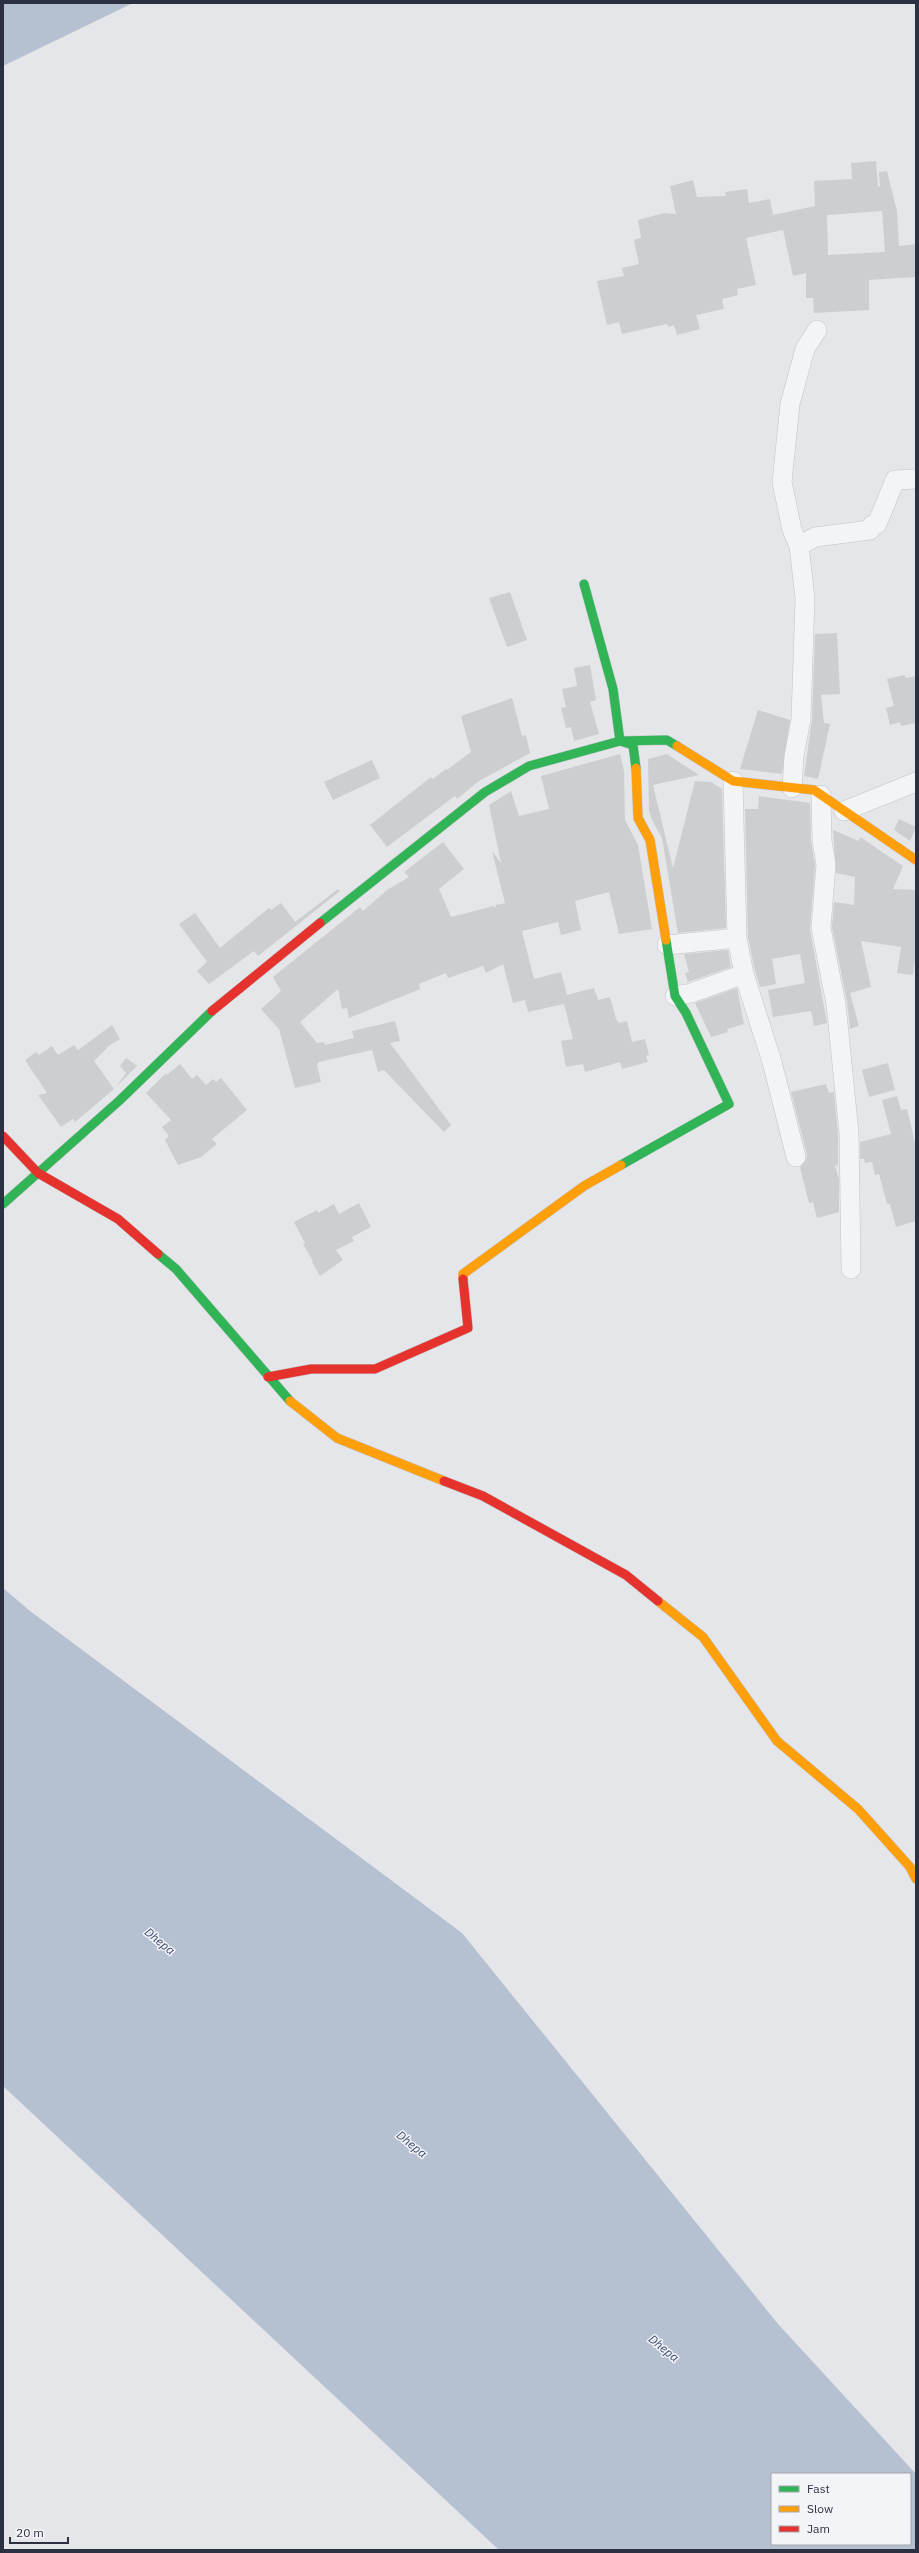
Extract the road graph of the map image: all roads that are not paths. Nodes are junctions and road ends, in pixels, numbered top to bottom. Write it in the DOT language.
graph roads {
  1 [pos="818,330"];
  2 [pos="916,479"];
  3 [pos="799,546"];
  4 [pos="584,584"];
  5 [pos="620,740"];
  6 [pos="732,781"];
  7 [pos="916,782"];
  8 [pos="792,788"];
  9 [pos="821,795"];
  10 [pos="844,810"];
  11 [pos="916,860"];
  12 [pos="737,938"];
  13 [pos="667,944"];
  14 [pos="744,974"];
  15 [pos="675,996"];
  16 [pos="3,1136"];
  17 [pos="796,1158"];
  18 [pos="38,1173"];
  19 [pos="3,1204"];
  20 [pos="851,1268"];
  21 [pos="268,1376"];
  22 [pos="916,1879"];
  1 -- 3 [label="street"];
  2 -- 3 [label="street"];
  3 -- 8 [label="street"];
  4 -- 5 [label="street"];
  5 -- 6 [label="street"];
  5 -- 13 [label="street"];
  5 -- 18 [label="street"];
  6 -- 8 [label="street"];
  6 -- 12 [label="street"];
  7 -- 10 [label="street"];
  8 -- 9 [label="street"];
  9 -- 10 [label="street"];
  9 -- 20 [label="street"];
  10 -- 11 [label="street"];
  12 -- 13 [label="street"];
  12 -- 14 [label="street"];
  13 -- 15 [label="street"];
  14 -- 15 [label="street"];
  14 -- 17 [label="street"];
  15 -- 21 [label="street"];
  16 -- 18 [label="street"];
  18 -- 19 [label="street"];
  18 -- 21 [label="street"];
  21 -- 22 [label="street"];
}
